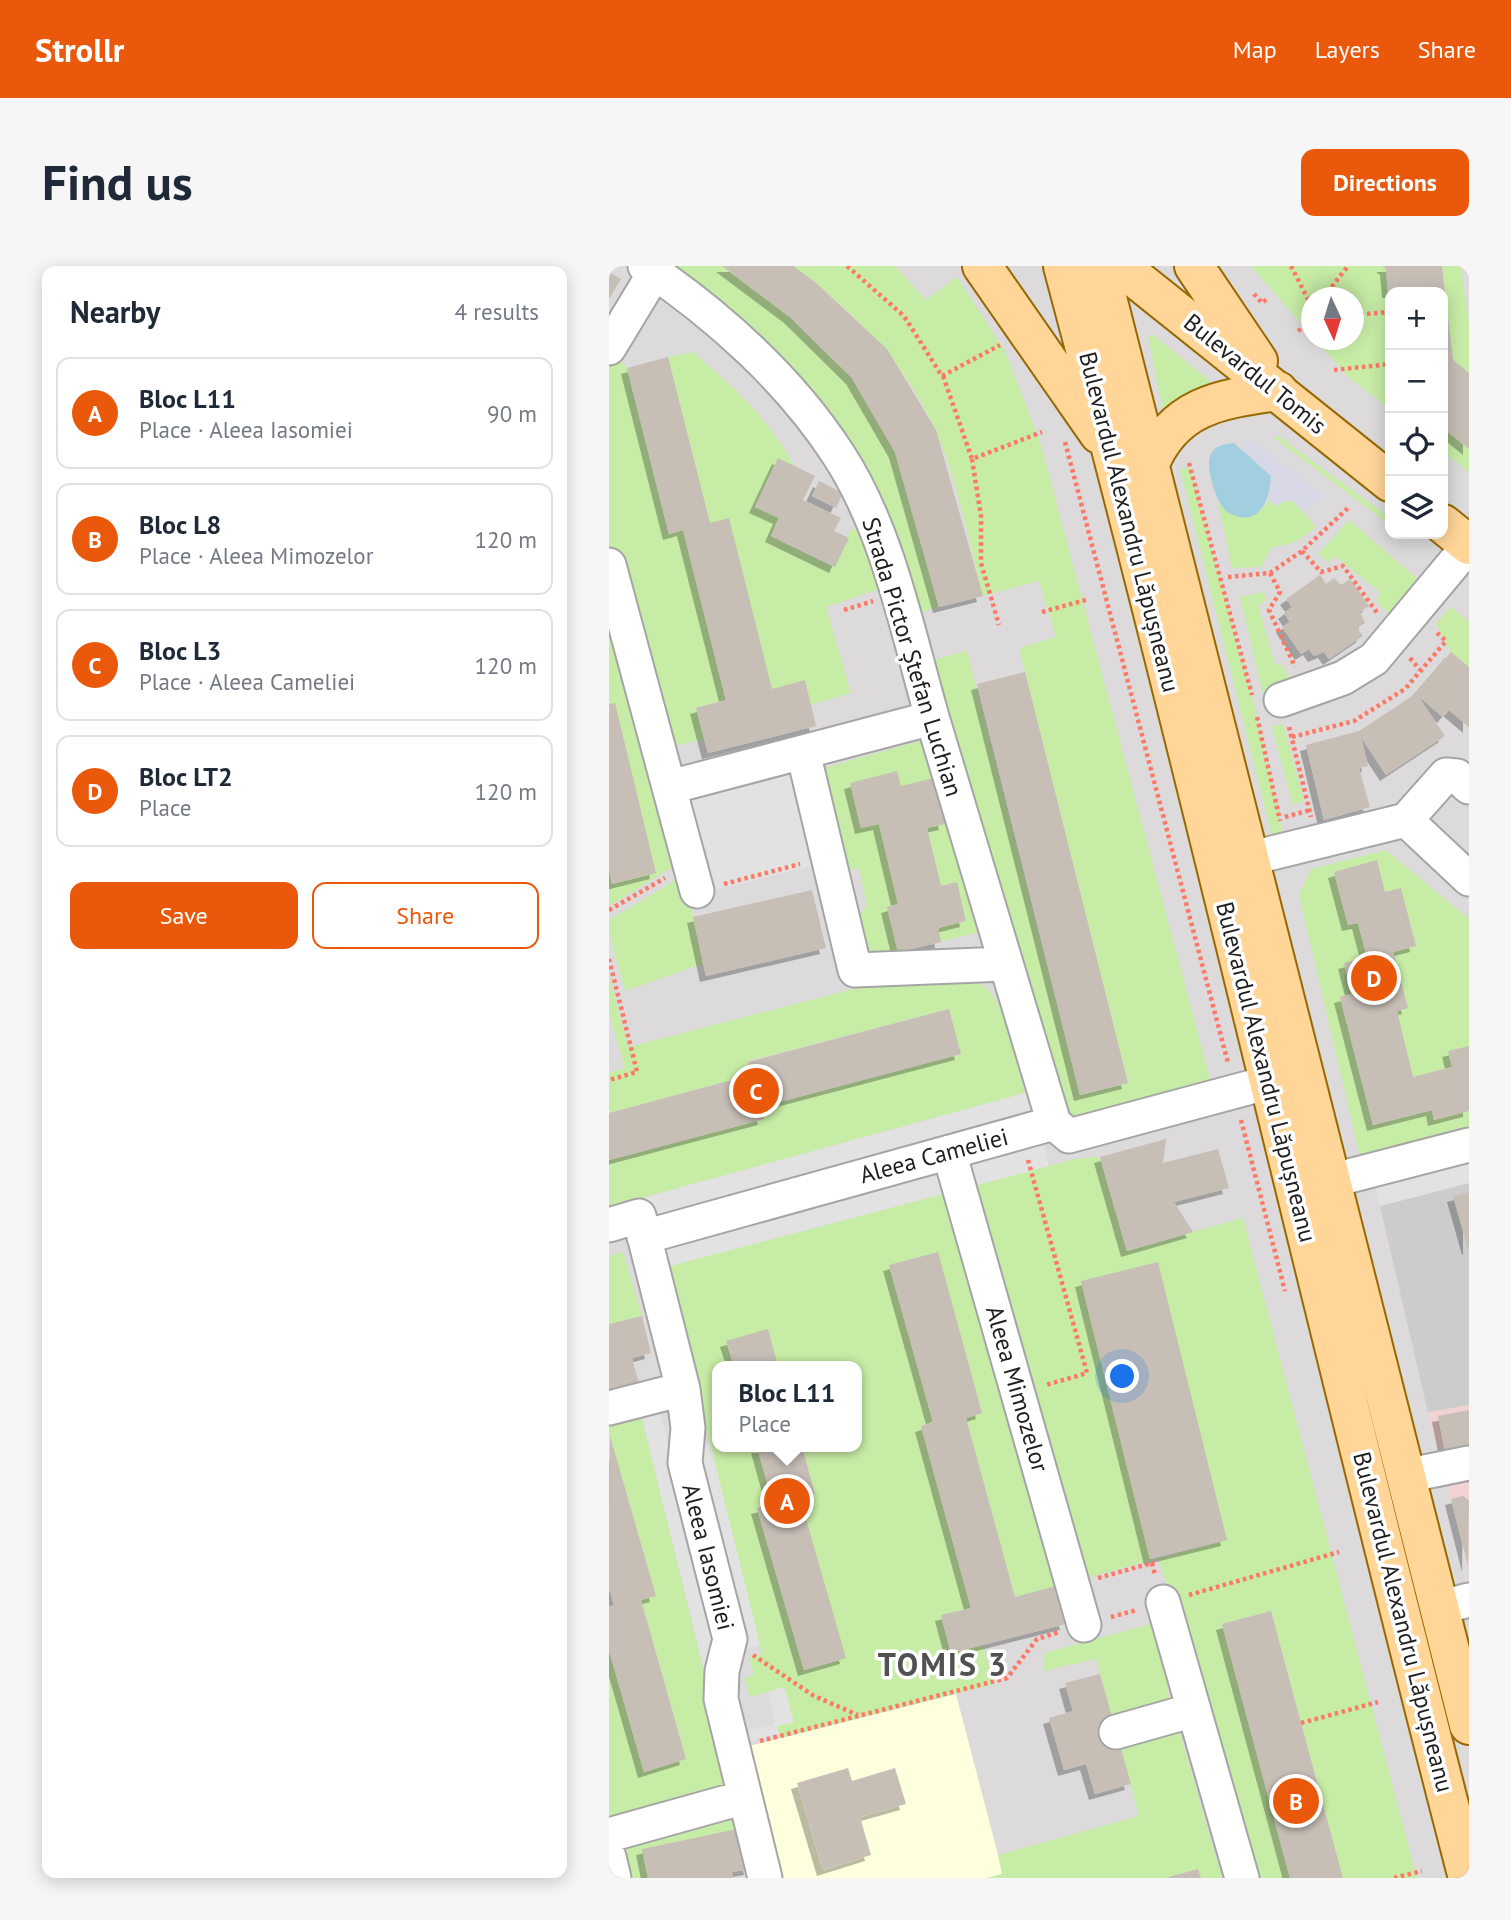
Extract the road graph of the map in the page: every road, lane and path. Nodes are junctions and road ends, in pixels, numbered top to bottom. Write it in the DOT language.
graph roads {
  1 [pos="847,266"];
  2 [pos="982,266"];
  3 [pos="1063,266"];
  4 [pos="1099,266"];
  5 [pos="1119,266"];
  6 [pos="1194,266"];
  7 [pos="1291,266"];
  8 [pos="1349,266"];
  9 [pos="650,269"];
  10 [pos="1302,287"];
  11 [pos="1332,287"];
  12 [pos="1385,312"];
  13 [pos="1364,313"];
  14 [pos="1301,329"];
  15 [pos="1298,331"];
  16 [pos="1007,341"];
  17 [pos="609,348"];
  18 [pos="1385,365"];
  19 [pos="1334,370"];
  20 [pos="942,376"];
  21 [pos="1278,391"];
  22 [pos="1042,432"];
  23 [pos="972,459"];
  24 [pos="1132,461"];
  25 [pos="1189,463"];
  26 [pos="1385,478"];
  27 [pos="1349,508"];
  28 [pos="1448,528"];
  29 [pos="1469,545"];
  30 [pos="1302,551"];
  31 [pos="609,565"];
  32 [pos="1270,573"];
  33 [pos="1228,577"];
  34 [pos="1089,599"];
  35 [pos="1042,612"];
  36 [pos="999,625"];
  37 [pos="1392,637"];
  38 [pos="1420,670"];
  39 [pos="1313,689"];
  40 [pos="1281,700"];
  41 [pos="932,718"];
  42 [pos="1332,727"];
  43 [pos="803,752"];
  44 [pos="1469,787"];
  45 [pos="670,788"];
  46 [pos="1310,810"];
  47 [pos="1406,820"];
  48 [pos="1314,829"];
  49 [pos="828,857"];
  50 [pos="1248,859"];
  51 [pos="694,877"];
  52 [pos="1469,879"];
  53 [pos="609,910"];
  54 [pos="609,959"];
  55 [pos="1005,964"];
  56 [pos="609,1080"];
  57 [pos="1270,1082"];
  58 [pos="1054,1124"];
  59 [pos="1020,1133"];
  60 [pos="1469,1145"];
  61 [pos="949,1152"];
  62 [pos="1330,1181"];
  63 [pos="609,1225"];
  64 [pos="644,1237"];
  65 [pos="683,1389"];
  66 [pos="1018,1393"];
  67 [pos="609,1408"];
  68 [pos="1469,1463"];
  69 [pos="1405,1476"];
  70 [pos="1339,1552"];
  71 [pos="1073,1585"];
  72 [pos="1163,1602"];
  73 [pos="1454,1604"];
  74 [pos="1084,1625"];
  75 [pos="730,1639"];
  76 [pos="1378,1702"];
  77 [pos="1194,1710"];
  78 [pos="860,1716"];
  79 [pos="1301,1723"];
  80 [pos="1469,1725"];
  81 [pos="1116,1732"];
  82 [pos="733,1748"];
  83 [pos="745,1797"];
  84 [pos="609,1835"];
  85 [pos="609,1857"];
  86 [pos="1422,1871"];
  87 [pos="614,1878"];
  88 [pos="765,1878"];
  89 [pos="1242,1878"];
  90 [pos="1394,1878"];
  91 [pos="1468,1878"];
  1 -- 20 [label="path"];
  2 -- 24 [label="main road"];
  3 -- 24 [label="main road, Bulevardul Alexandru Lăpușneanu"];
  4 -- 24 [label="main road, Bulevardul Alexandru Lăpușneanu"];
  5 -- 21 [label="main road, Bulevardul Tomis"];
  6 -- 21 [label="main road"];
  7 -- 10 [label="path"];
  8 -- 11 [label="path"];
  9 -- 17 [label="street"];
  9 -- 41 [label="street, Strada Pictor Ștefan Luchian"];
  12 -- 13 [label="path"];
  14 -- 15 [label="path"];
  16 -- 20 [label="path"];
  18 -- 19 [label="path"];
  20 -- 23 [label="path"];
  21 -- 24 [label="main road"];
  21 -- 26 [label="main road, Bulevardul Tomis"];
  22 -- 23 [label="path"];
  23 -- 36 [label="path"];
  24 -- 50 [label="main road, Bulevardul Alexandru Lăpușneanu"];
  24 -- 57 [label="main road, Bulevardul Alexandru Lăpușneanu"];
  25 -- 46 [label="path"];
  27 -- 30 [label="path"];
  28 -- 29 [label="main road"];
  29 -- 37 [label="street"];
  30 -- 32 [label="path"];
  30 -- 37 [label="path"];
  31 -- 45 [label="street"];
  32 -- 33 [label="path"];
  32 -- 39 [label="path"];
  34 -- 35 [label="path"];
  37 -- 38 [label="path"];
  37 -- 39 [label="street"];
  39 -- 40 [label="street"];
  39 -- 42 [label="path"];
  40 -- 46 [label="path"];
  41 -- 43 [label="street"];
  41 -- 55 [label="street, Strada Pictor Ștefan Luchian"];
  43 -- 45 [label="street"];
  43 -- 49 [label="street"];
  44 -- 47 [label="street"];
  45 -- 51 [label="street"];
  46 -- 48 [label="path"];
  47 -- 50 [label="street"];
  47 -- 52 [label="street"];
  49 -- 51 [label="path"];
  49 -- 55 [label="street"];
  50 -- 62 [label="main road, Bulevardul Alexandru Lăpușneanu"];
  51 -- 53 [label="path"];
  54 -- 56 [label="path"];
  55 -- 58 [label="street, Strada Pictor Ștefan Luchian"];
  57 -- 58 [label="street, Aleea Cameliei"];
  57 -- 91 [label="main road, Bulevardul Alexandru Lăpușneanu"];
  58 -- 59 [label="street, Aleea Cameliei"];
  59 -- 61 [label="street, Aleea Cameliei"];
  59 -- 66 [label="path"];
  60 -- 62 [label="street"];
  61 -- 64 [label="street, Aleea Cameliei"];
  61 -- 66 [label="street, Aleea Mimozelor"];
  62 -- 69 [label="main road, Bulevardul Alexandru Lăpușneanu"];
  63 -- 64 [label="street"];
  64 -- 65 [label="street, Aleea Iasomiei"];
  65 -- 67 [label="street"];
  65 -- 75 [label="street, Aleea Iasomiei"];
  66 -- 71 [label="street, Aleea Mimozelor"];
  68 -- 69 [label="street"];
  69 -- 73 [label="main road, Bulevardul Alexandru Lăpușneanu"];
  70 -- 72 [label="path"];
  71 -- 72 [label="path"];
  71 -- 74 [label="street, Aleea Mimozelor"];
  72 -- 74 [label="path"];
  72 -- 77 [label="street"];
  73 -- 80 [label="main road, Bulevardul Alexandru Lăpușneanu"];
  74 -- 78 [label="path"];
  75 -- 78 [label="path"];
  75 -- 82 [label="street, Aleea Iasomiei"];
  76 -- 79 [label="path"];
  77 -- 81 [label="street"];
  77 -- 89 [label="street"];
  78 -- 82 [label="path"];
  82 -- 83 [label="street, Aleea Iasomiei"];
  83 -- 84 [label="street"];
  83 -- 88 [label="street, Aleea Iasomiei"];
  85 -- 87 [label="street"];
  86 -- 90 [label="path"];
}
